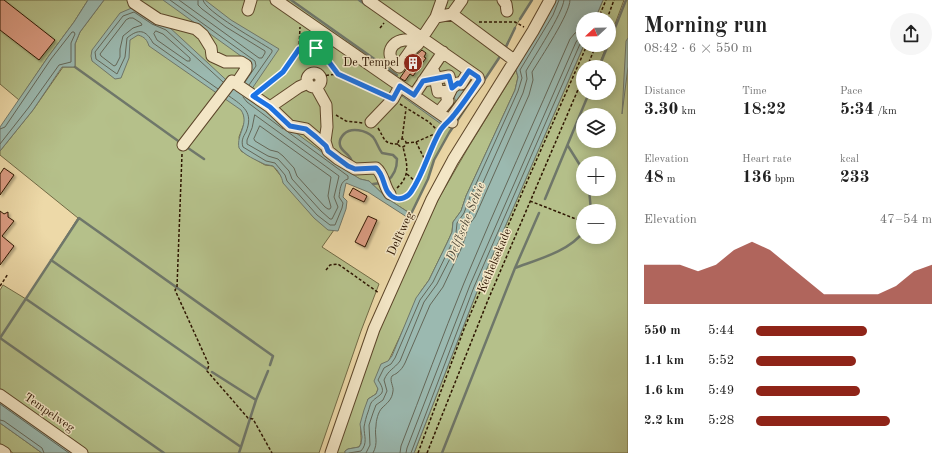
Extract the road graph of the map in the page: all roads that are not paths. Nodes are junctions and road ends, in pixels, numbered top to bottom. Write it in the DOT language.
graph roads {
  1 [pos="133,0"];
  2 [pos="276,0"];
  3 [pos="368,0"];
  4 [pos="442,0"];
  5 [pos="462,0"];
  6 [pos="503,0"];
  7 [pos="550,0"];
  8 [pos="507,11"];
  9 [pos="452,14"];
  10 [pos="436,17"];
  11 [pos="420,41"];
  12 [pos="443,52"];
  13 [pos="514,60"];
  14 [pos="433,67"];
  15 [pos="469,71"];
  16 [pos="322,76"];
  17 [pos="435,78"];
  18 [pos="423,81"];
  19 [pos="235,84"];
  20 [pos="312,85"];
  21 [pos="400,86"];
  22 [pos="451,89"];
  23 [pos="414,95"];
  24 [pos="270,107"];
  25 [pos="439,112"];
  26 [pos="371,122"];
  27 [pos="183,146"];
  28 [pos="326,146"];
  29 [pos="386,187"];
  30 [pos="0,395"];
  31 [pos="0,450"];
  32 [pos="5,453"];
  33 [pos="82,453"];
  34 [pos="331,453"];
  1 -- 19 [label="street"];
  2 -- 21 [label="street"];
  3 -- 11 [label="street"];
  4 -- 10 [label="street"];
  5 -- 9 [label="street"];
  6 -- 8 [label="street"];
  7 -- 13 [label="street, Delftweg"];
  9 -- 10 [label="street"];
  9 -- 13 [label="street"];
  10 -- 11 [label="street"];
  11 -- 12 [label="street"];
  12 -- 14 [label="street"];
  12 -- 15 [label="street"];
  13 -- 34 [label="street, Delftweg"];
  14 -- 17 [label="street"];
  14 -- 18 [label="street"];
  15 -- 22 [label="street"];
  15 -- 25 [label="street"];
  16 -- 20 [label="street"];
  17 -- 18 [label="street"];
  17 -- 22 [label="street"];
  18 -- 23 [label="street"];
  19 -- 24 [label="street"];
  19 -- 27 [label="street"];
  20 -- 24 [label="street"];
  20 -- 28 [label="street"];
  21 -- 23 [label="street"];
  21 -- 26 [label="street"];
  22 -- 25 [label="street"];
  23 -- 25 [label="street"];
  24 -- 28 [label="street"];
  28 -- 29 [label="street"];
  30 -- 33 [label="street, Tempelweg"];
  31 -- 32 [label="street"];
}
